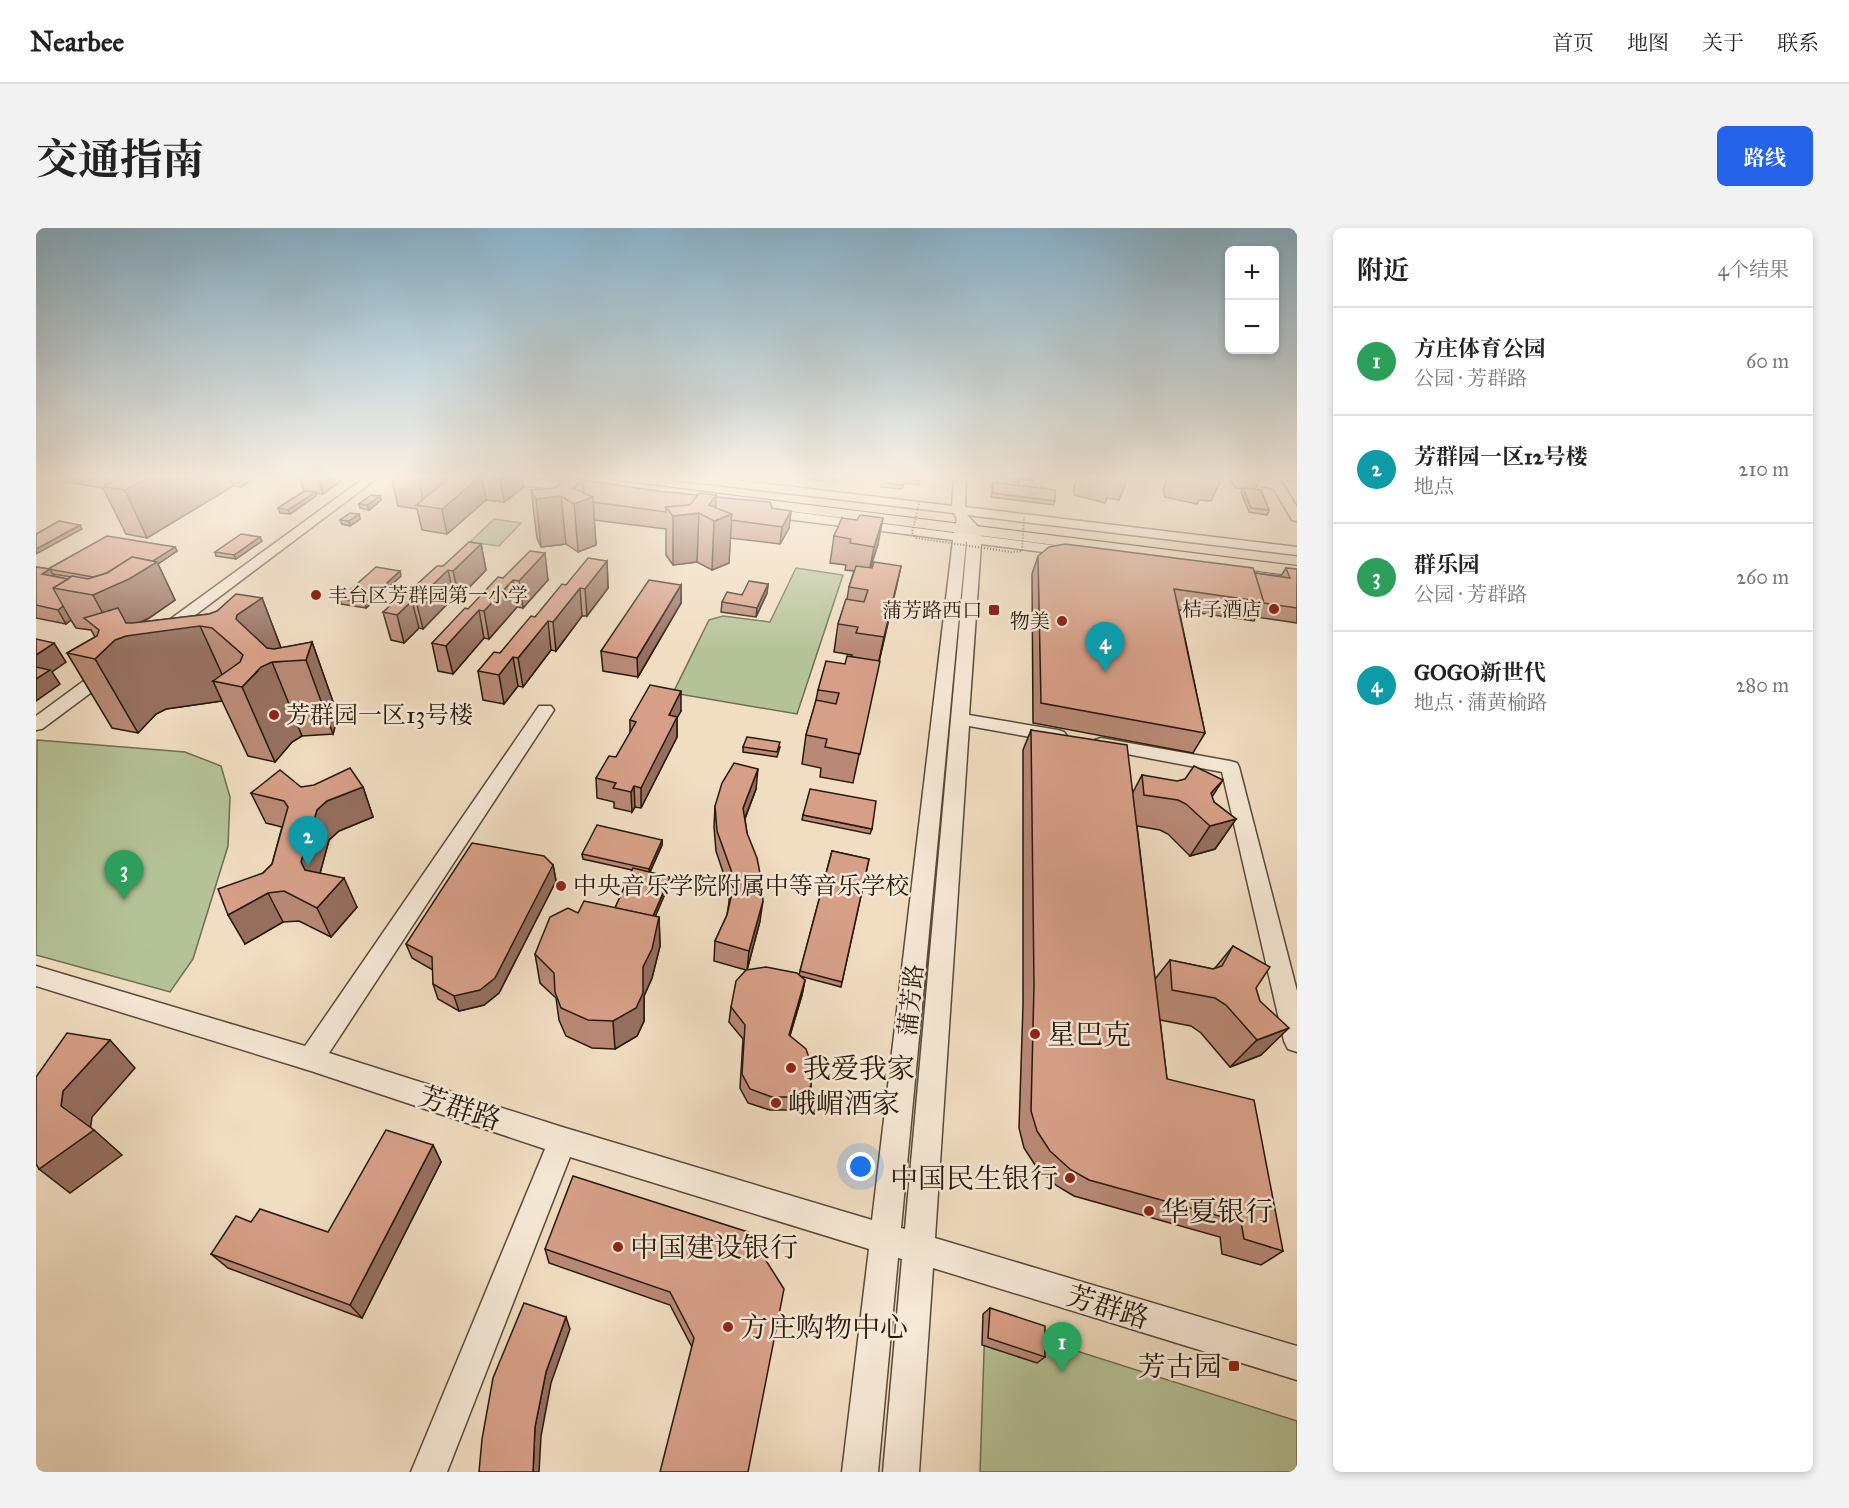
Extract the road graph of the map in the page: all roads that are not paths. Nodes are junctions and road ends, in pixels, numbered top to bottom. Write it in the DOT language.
graph roads {
  1 [pos="295,534"];
  2 [pos="964,534"];
  3 [pos="965,534"];
  4 [pos="1004,534"];
  5 [pos="1012,534"];
  6 [pos="1028,534"];
  7 [pos="1052,534"];
  8 [pos="1297,551"];
  9 [pos="1297,560"];
  10 [pos="1297,571"];
  11 [pos="1297,579"];
  12 [pos="148,642"];
  13 [pos="120,663"];
  14 [pos="545,710"];
  15 [pos="961,718"];
  16 [pos="36,725"];
  17 [pos="36,976"];
  18 [pos="1297,1041"];
  19 [pos="311,1059"];
  20 [pos="562,1141"];
  21 [pos="885,1238"];
  22 [pos="920,1249"];
  23 [pos="1297,1363"];
  24 [pos="429,1472"];
  25 [pos="860,1472"];
  26 [pos="901,1472"];
  1 -- 12 [label="street"];
  2 -- 21 [label="street, 蒲芳路"];
  3 -- 15 [label="street, 蒲芳路"];
  4 -- 11 [label="street"];
  5 -- 10 [label="main road"];
  6 -- 9 [label="main road"];
  7 -- 8 [label="street"];
  13 -- 16 [label="street"];
  14 -- 19 [label="street"];
  15 -- 18 [label="street"];
  15 -- 22 [label="street, 蒲芳路"];
  17 -- 19 [label="street, 芳群路"];
  19 -- 20 [label="street, 芳群路"];
  20 -- 21 [label="street, 芳群路"];
  20 -- 24 [label="street"];
  21 -- 22 [label="street, 芳群路"];
  21 -- 25 [label="street, 蒲芳路"];
  22 -- 23 [label="street, 芳群路"];
  22 -- 26 [label="street, 蒲芳路"];
}
